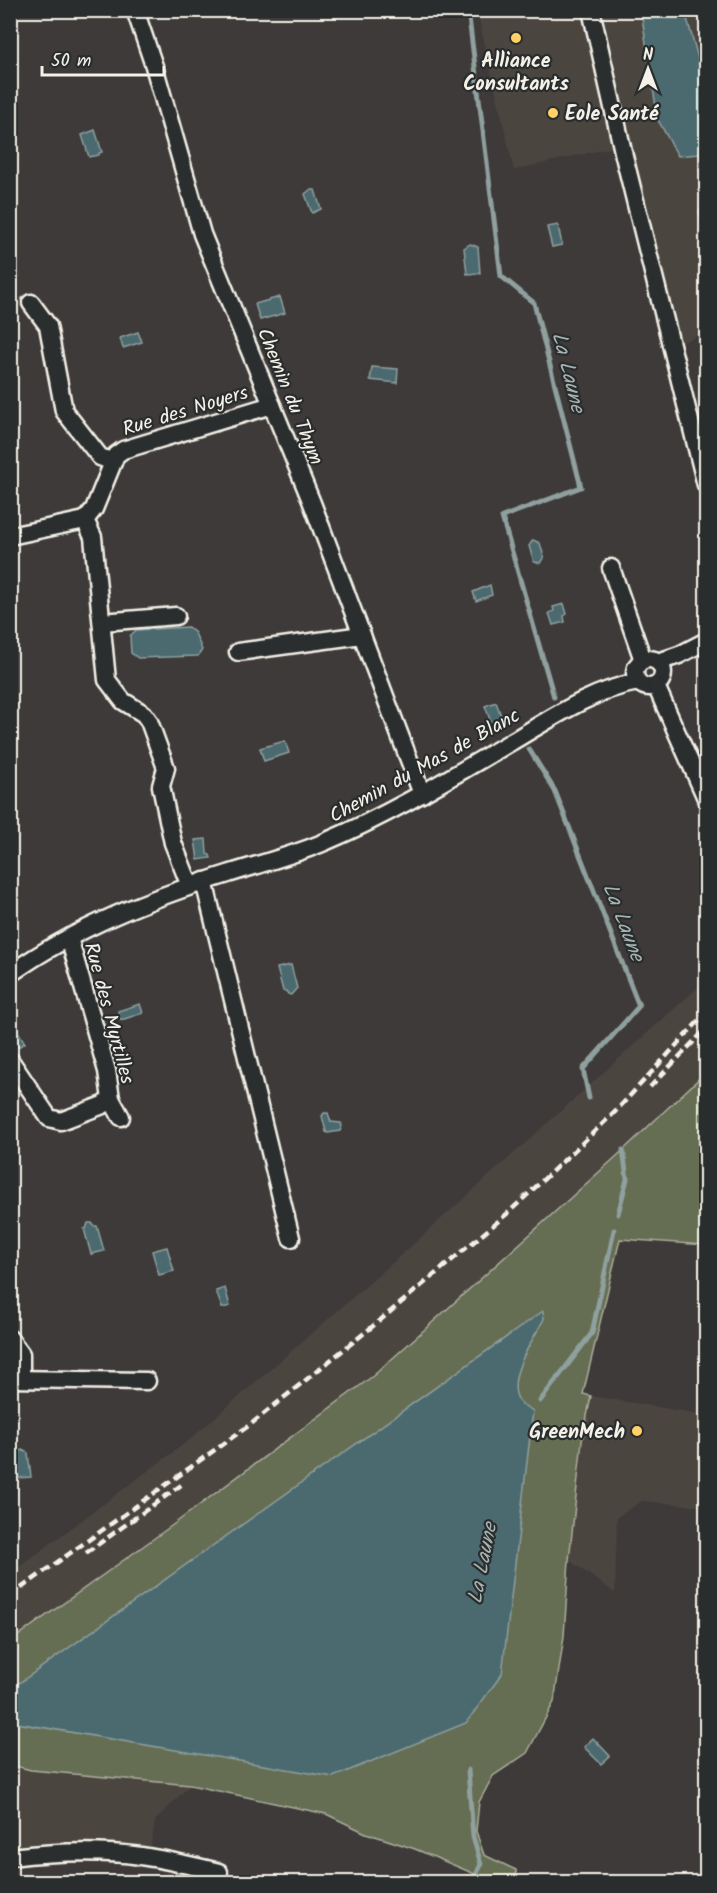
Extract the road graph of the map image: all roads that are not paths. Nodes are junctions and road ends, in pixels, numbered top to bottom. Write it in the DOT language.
graph roads {
  1 [pos="135,10"];
  2 [pos="591,10"];
  3 [pos="31,303"];
  4 [pos="272,405"];
  5 [pos="113,462"];
  6 [pos="706,484"];
  7 [pos="85,519"];
  8 [pos="10,536"];
  9 [pos="611,568"];
  10 [pos="176,616"];
  11 [pos="102,622"];
  12 [pos="362,635"];
  13 [pos="706,641"];
  14 [pos="238,652"];
  15 [pos="645,674"];
  16 [pos="422,794"];
  17 [pos="706,798"];
  18 [pos="197,884"];
  19 [pos="69,938"];
  20 [pos="10,974"];
  21 [pos="10,1060"];
  22 [pos="111,1099"];
  23 [pos="121,1117"];
  24 [pos="291,1238"];
  25 [pos="10,1339"];
  26 [pos="16,1379"];
  27 [pos="147,1381"];
  28 [pos="10,1857"];
  29 [pos="219,1872"];
  1 -- 4 [label="street, Chemin du Thym"];
  2 -- 6 [label="street"];
  3 -- 5 [label="street"];
  4 -- 5 [label="street, Rue des Noyers"];
  4 -- 12 [label="street, Chemin du Thym"];
  5 -- 7 [label="street, Rue des Noyers"];
  7 -- 8 [label="street"];
  7 -- 11 [label="street"];
  9 -- 15 [label="street"];
  10 -- 11 [label="street"];
  11 -- 18 [label="street"];
  12 -- 14 [label="street"];
  12 -- 16 [label="street, Chemin du Thym"];
  13 -- 15 [label="street"];
  15 -- 16 [label="street, Chemin du Mas de Blanc"];
  15 -- 17 [label="street"];
  16 -- 18 [label="street, Chemin du Mas de Blanc"];
  18 -- 19 [label="street, Chemin du Mas de Blanc"];
  18 -- 24 [label="street"];
  19 -- 20 [label="street, Chemin du Mas de Blanc"];
  19 -- 22 [label="street, Rue des Myrtilles"];
  21 -- 22 [label="street, Rue des Myrtilles"];
  22 -- 23 [label="street, Rue des Myrtilles"];
  25 -- 26 [label="street"];
  26 -- 27 [label="street"];
  28 -- 29 [label="street"];
}
